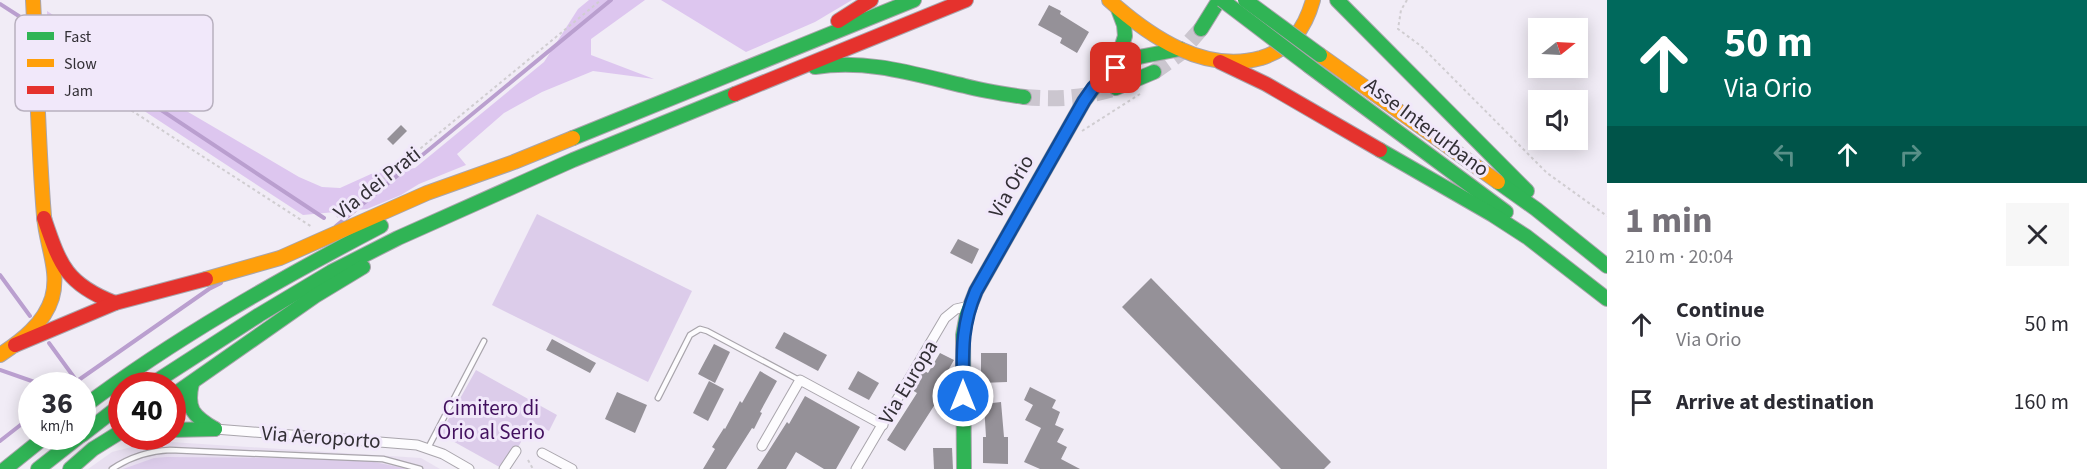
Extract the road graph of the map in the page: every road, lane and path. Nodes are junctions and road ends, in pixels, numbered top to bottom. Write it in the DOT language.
graph roads {
  1 [pos="33,0"];
  2 [pos="601,0"];
  3 [pos="871,0"];
  4 [pos="914,0"];
  5 [pos="966,0"];
  6 [pos="1220,0"];
  7 [pos="1245,0"];
  8 [pos="1313,0"];
  9 [pos="1337,0"];
  10 [pos="1407,0"];
  11 [pos="1114,4"];
  12 [pos="34,15"];
  13 [pos="1201,29"];
  14 [pos="1180,49"];
  15 [pos="1220,62"];
  16 [pos="1154,72"];
  17 [pos="782,75"];
  18 [pos="708,83"];
  19 [pos="1093,88"];
  20 [pos="1116,88"];
  21 [pos="1142,93"];
  22 [pos="1024,97"];
  23 [pos="39,111"];
  24 [pos="132,111"];
  25 [pos="1078,134"];
  26 [pos="514,162"];
  27 [pos="463,208"];
  28 [pos="1607,216"];
  29 [pos="44,218"];
  30 [pos="336,218"];
  31 [pos="319,225"];
  32 [pos="1569,235"];
  33 [pos="1607,266"];
  34 [pos="1607,289"];
  35 [pos="1607,299"];
  36 [pos="115,303"];
  37 [pos="969,306"];
  38 [pos="484,341"];
  39 [pos="15,345"];
  40 [pos="0,355"];
  41 [pos="171,372"];
  42 [pos="800,381"];
  43 [pos="192,382"];
  44 [pos="186,386"];
  45 [pos="96,397"];
  46 [pos="658,398"];
  47 [pos="108,415"];
  48 [pos="96,424"];
  49 [pos="883,425"];
  50 [pos="215,429"];
  51 [pos="186,430"];
  52 [pos="762,446"];
  53 [pos="428,448"];
  54 [pos="29,450"];
  55 [pos="63,450"];
  56 [pos="92,450"];
  57 [pos="516,451"];
  58 [pos="542,453"];
  59 [pos="528,460"];
  60 [pos="5,469"];
  61 [pos="38,469"];
  62 [pos="70,469"];
  63 [pos="112,469"];
  64 [pos="420,469"];
  65 [pos="469,469"];
  66 [pos="504,469"];
  67 [pos="533,469"];
  68 [pos="572,469"];
  69 [pos="856,469"];
  70 [pos="964,469"];
  1 -- 12 [label="main road"];
  2 -- 30 [label="path, Via dei Prati"];
  3 -- 18 [label="main road"];
  4 -- 18 [label="main road"];
  5 -- 17 [label="main road"];
  6 -- 13 [label="main road"];
  6 -- 34 [label="main road, Asse Interurbano, bridge"];
  7 -- 32 [label="main road, Asse Interurbano, bridge"];
  8 -- 15 [label="main road"];
  9 -- 32 [label="main road"];
  10 -- 28 [label="path"];
  11 -- 14 [label="main road"];
  11 -- 19 [label="main road, Via Orio"];
  14 -- 15 [label="main road"];
  14 -- 19 [label="main road, Via Orio"];
  15 -- 35 [label="main road"];
  16 -- 20 [label="main road"];
  17 -- 22 [label="main road"];
  17 -- 27 [label="main road"];
  18 -- 26 [label="main road"];
  19 -- 37 [label="main road, Via Orio"];
  21 -- 25 [label="path"];
  23 -- 29 [label="main road"];
  24 -- 31 [label="path, Via dei Prati"];
  26 -- 36 [label="main road"];
  26 -- 45 [label="main road"];
  27 -- 41 [label="main road"];
  27 -- 43 [label="main road"];
  29 -- 36 [label="main road"];
  29 -- 39 [label="main road"];
  32 -- 33 [label="main road, Asse Interurbano"];
  36 -- 39 [label="main road"];
  37 -- 49 [label="street, Via Europa"];
  37 -- 70 [label="main road, Via Orio"];
  38 -- 53 [label="lane"];
  39 -- 40 [label="main road"];
  42 -- 46 [label="lane"];
  42 -- 49 [label="street"];
  42 -- 52 [label="street"];
  43 -- 44 [label="main road"];
  43 -- 50 [label="main road"];
  47 -- 48 [label="main road"];
  49 -- 69 [label="street, Via Europa"];
  50 -- 51 [label="main road"];
  50 -- 53 [label="street, Via Aeroporto"];
  53 -- 65 [label="street, Via Aeroporto"];
  54 -- 60 [label="main road"];
  55 -- 61 [label="main road"];
  56 -- 62 [label="main road"];
  57 -- 66 [label="street"];
  58 -- 68 [label="street"];
  59 -- 67 [label="path"];
  63 -- 64 [label="lane"];
}
